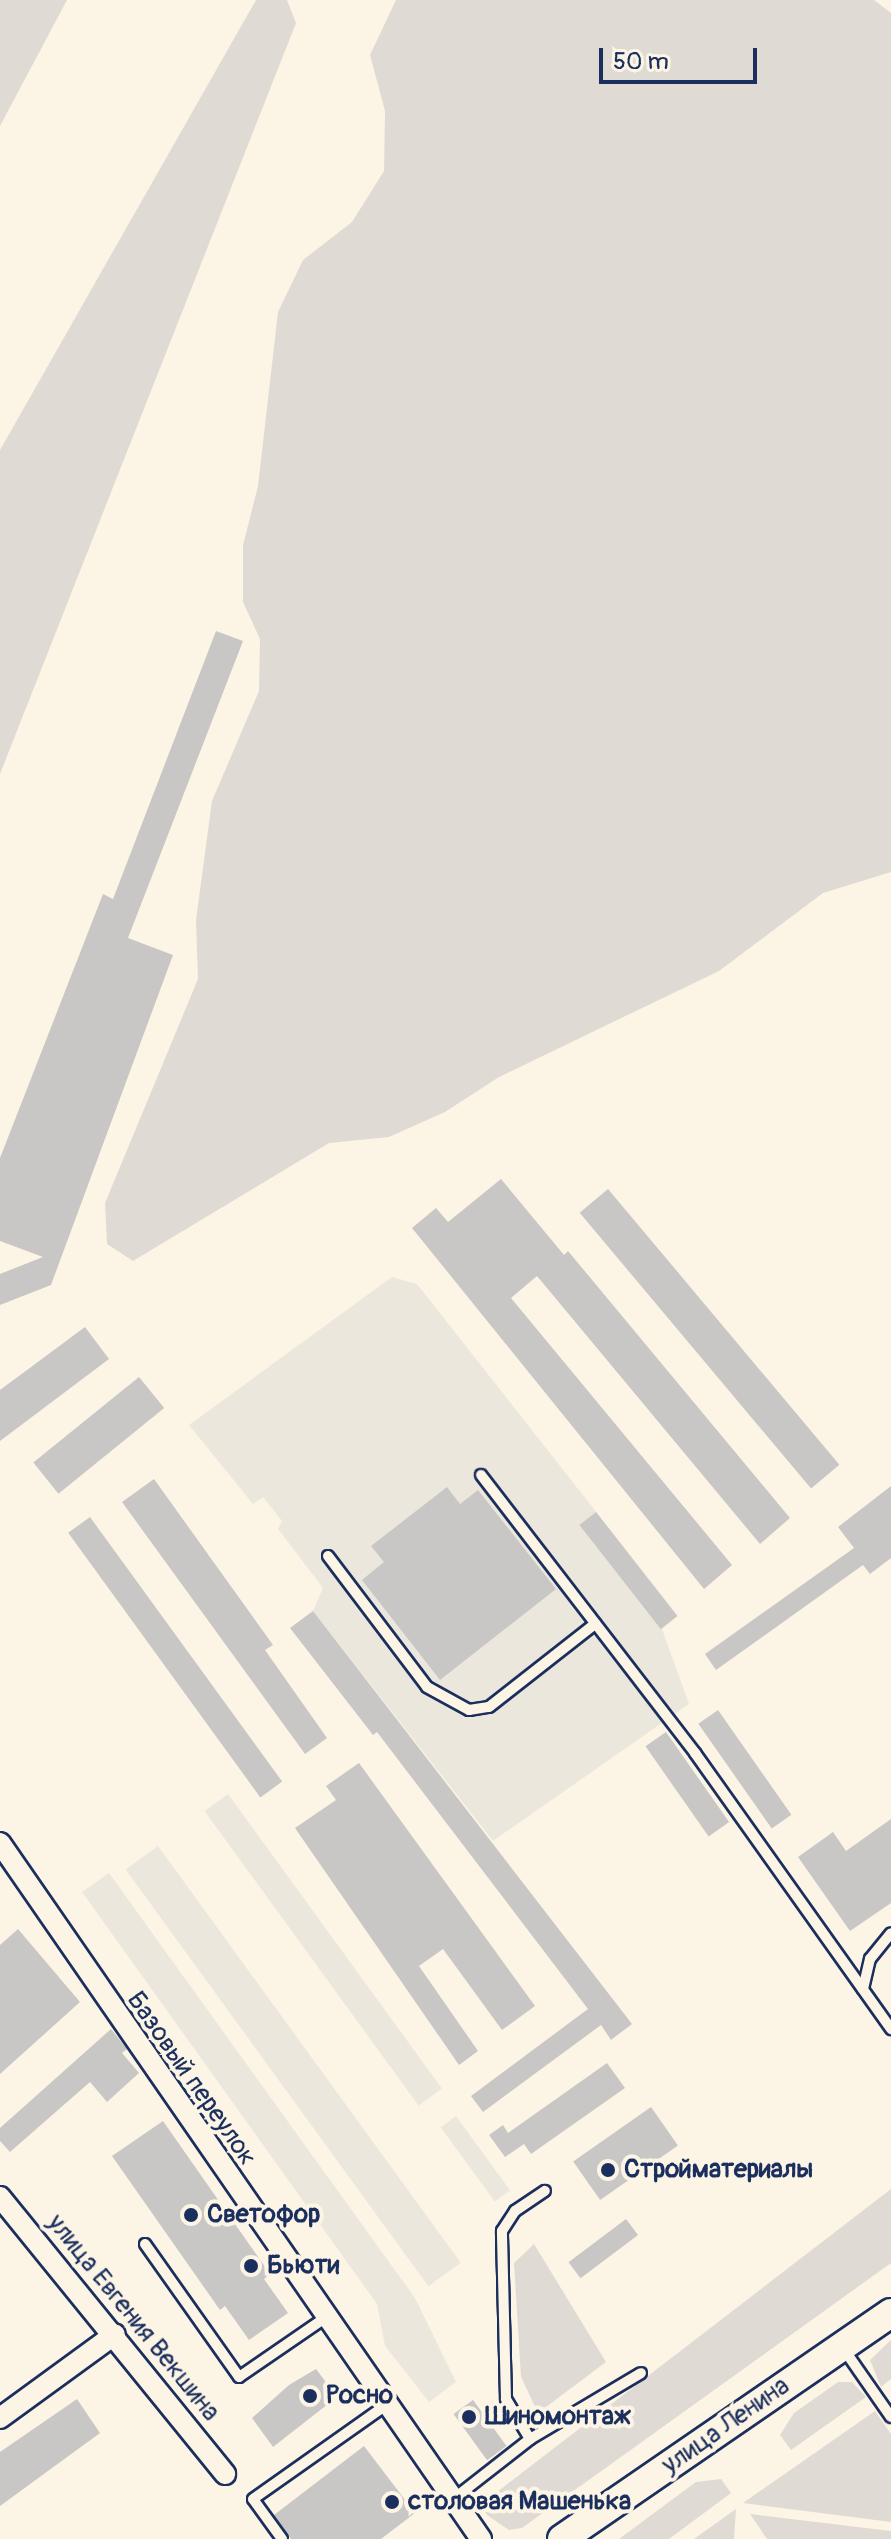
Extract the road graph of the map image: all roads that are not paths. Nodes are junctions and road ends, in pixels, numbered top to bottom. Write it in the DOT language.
graph roads {
  1 [pos="481,1475"];
  2 [pos="328,1556"];
  3 [pos="595,1624"];
  4 [pos="0,1843"];
  5 [pos="891,1933"];
  6 [pos="863,1989"];
  7 [pos="891,2029"];
  8 [pos="545,2191"];
  9 [pos="0,2197"];
  10 [pos="145,2244"];
  11 [pos="891,2313"];
  12 [pos="325,2318"];
  13 [pos="115,2334"];
  14 [pos="841,2346"];
  15 [pos="641,2373"];
  16 [pos="385,2406"];
  17 [pos="891,2417"];
  18 [pos="0,2418"];
  19 [pos="530,2439"];
  20 [pos="225,2474"];
  21 [pos="452,2500"];
  22 [pos="282,2539"];
  23 [pos="481,2539"];
  24 [pos="562,2539"];
  1 -- 3 [label="lane"];
  2 -- 3 [label="lane"];
  3 -- 6 [label="lane"];
  4 -- 12 [label="street, Базовый переулок"];
  5 -- 6 [label="lane"];
  6 -- 7 [label="lane"];
  8 -- 19 [label="lane"];
  9 -- 13 [label="street, улица Евгения Векшина"];
  10 -- 12 [label="lane"];
  11 -- 14 [label="main road, улица Ленина"];
  12 -- 16 [label="street, Базовый переулок"];
  13 -- 18 [label="street"];
  13 -- 20 [label="street, улица Евгения Векшина"];
  14 -- 17 [label="lane"];
  14 -- 24 [label="main road, улица Ленина"];
  15 -- 19 [label="lane"];
  16 -- 21 [label="street, Базовый переулок"];
  16 -- 22 [label="lane"];
  19 -- 21 [label="lane"];
  21 -- 23 [label="street, Базовый переулок"];
}
